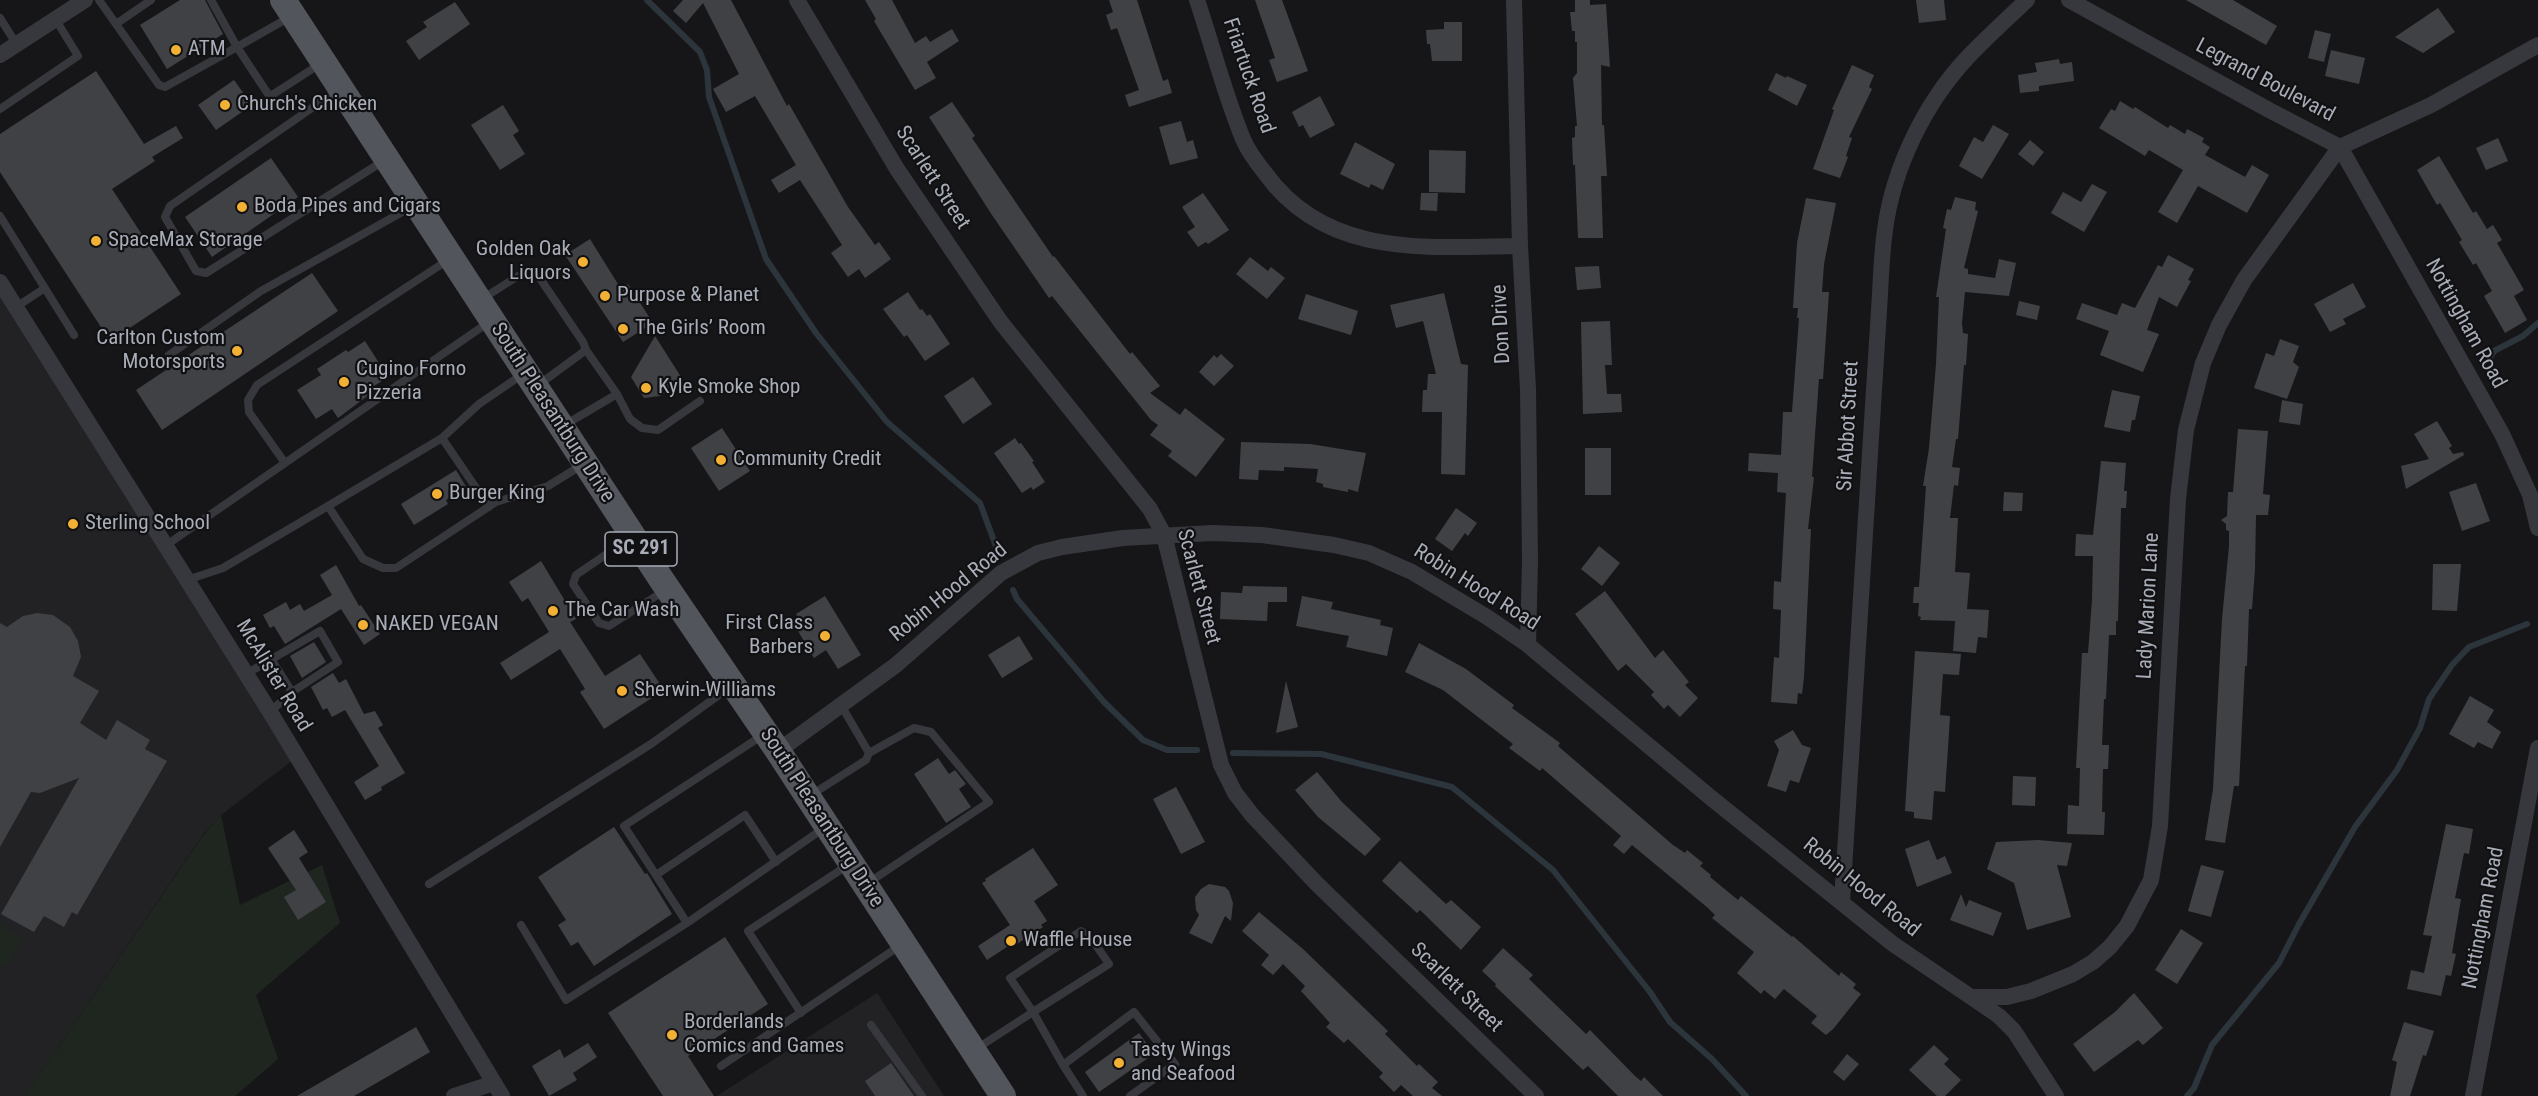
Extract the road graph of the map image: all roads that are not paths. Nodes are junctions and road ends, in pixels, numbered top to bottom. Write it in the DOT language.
graph roads {
  1 [pos="99,0"];
  2 [pos="152,0"];
  3 [pos="211,0"];
  4 [pos="797,0"];
  5 [pos="1197,0"];
  6 [pos="1514,0"];
  7 [pos="2027,0"];
  8 [pos="2069,0"];
  9 [pos="76,2"];
  10 [pos="288,8"];
  11 [pos="0,18"];
  12 [pos="56,20"];
  13 [pos="116,24"];
  14 [pos="17,45"];
  15 [pos="2538,45"];
  16 [pos="237,47"];
  17 [pos="0,56"];
  18 [pos="323,62"];
  19 [pos="340,88"];
  20 [pos="0,109"];
  21 [pos="2340,147"];
  22 [pos="386,159"];
  23 [pos="416,205"];
  24 [pos="0,216"];
  25 [pos="1520,246"];
  26 [pos="451,258"];
  27 [pos="0,282"];
  28 [pos="45,288"];
  29 [pos="16,307"];
  30 [pos="486,311"];
  31 [pos="74,335"];
  32 [pos="586,350"];
  33 [pos="169,355"];
  34 [pos="530,380"];
  35 [pos="617,394"];
  36 [pos="700,401"];
  37 [pos="562,426"];
  38 [pos="442,438"];
  39 [pos="285,463"];
  40 [pos="585,464"];
  41 [pos="328,506"];
  42 [pos="489,507"];
  43 [pos="2538,528"];
  44 [pos="1164,535"];
  45 [pos="633,536"];
  46 [pos="165,546"];
  47 [pos="187,580"];
  48 [pos="667,589"];
  49 [pos="1528,645"];
  50 [pos="271,659"];
  51 [pos="246,674"];
  52 [pos="733,685"];
  53 [pos="292,692"];
  54 [pos="841,705"];
  55 [pos="270,712"];
  56 [pos="772,742"];
  57 [pos="2538,748"];
  58 [pos="869,753"];
  59 [pos="808,797"];
  60 [pos="827,826"];
  61 [pos="776,862"];
  62 [pos="851,863"];
  63 [pos="656,875"];
  64 [pos="429,884"];
  65 [pos="865,885"];
  66 [pos="1842,901"];
  67 [pos="687,923"];
  68 [pos="521,925"];
  69 [pos="903,944"];
  70 [pos="1973,997"];
  71 [pos="1033,1012"];
  72 [pos="801,1013"];
  73 [pos="871,1025"];
  74 [pos="973,1051"];
  75 [pos="1063,1065"];
  76 [pos="721,1066"];
  77 [pos="498,1089"];
  78 [pos="454,1096"];
  79 [pos="922,1096"];
  80 [pos="1003,1096"];
  81 [pos="1083,1096"];
  82 [pos="1130,1096"];
  83 [pos="1536,1096"];
  84 [pos="2056,1096"];
  85 [pos="2473,1096"];
  1 -- 13 [label="lane"];
  2 -- 13 [label="lane"];
  3 -- 16 [label="lane"];
  4 -- 44 [label="street, Scarlett Street"];
  5 -- 25 [label="street, Friartuck Road"];
  6 -- 25 [label="street, Don Drive"];
  7 -- 66 [label="street, Sir Abbot Street"];
  8 -- 21 [label="street, Legrand Boulevard"];
  9 -- 12 [label="street"];
  10 -- 16 [label="lane"];
  10 -- 18 [label="main road, South Pleasantburg Drive / SC 291"];
  11 -- 14 [label="lane"];
  12 -- 14 [label="street"];
  12 -- 20 [label="lane"];
  13 -- 16 [label="lane"];
  14 -- 17 [label="street"];
  15 -- 21 [label="street, Legrand Boulevard"];
  16 -- 18 [label="lane"];
  18 -- 19 [label="main road, South Pleasantburg Drive / SC 291"];
  19 -- 22 [label="main road, South Pleasantburg Drive / SC 291"];
  19 -- 22 [label="lane"];
  21 -- 43 [label="street, Nottingham Road"];
  21 -- 70 [label="street, Lady Marion Lane"];
  22 -- 23 [label="main road, South Pleasantburg Drive / SC 291"];
  23 -- 26 [label="main road, South Pleasantburg Drive / SC 291"];
  23 -- 33 [label="lane"];
  24 -- 28 [label="lane"];
  25 -- 49 [label="street, Don Drive"];
  26 -- 30 [label="main road, South Pleasantburg Drive / SC 291"];
  26 -- 39 [label="lane"];
  27 -- 29 [label="street, McAlister Road"];
  28 -- 29 [label="lane"];
  28 -- 31 [label="lane"];
  29 -- 46 [label="street, McAlister Road"];
  30 -- 32 [label="lane"];
  30 -- 34 [label="main road, South Pleasantburg Drive / SC 291"];
  30 -- 39 [label="lane"];
  32 -- 34 [label="lane"];
  32 -- 35 [label="lane"];
  34 -- 37 [label="main road, South Pleasantburg Drive / SC 291"];
  34 -- 38 [label="lane"];
  35 -- 36 [label="lane"];
  35 -- 37 [label="lane"];
  37 -- 40 [label="main road, South Pleasantburg Drive / SC 291"];
  38 -- 41 [label="lane"];
  38 -- 42 [label="lane"];
  39 -- 46 [label="lane"];
  40 -- 42 [label="lane"];
  40 -- 45 [label="main road, South Pleasantburg Drive / SC 291"];
  41 -- 42 [label="lane"];
  41 -- 47 [label="lane"];
  44 -- 49 [label="street, Robin Hood Road"];
  44 -- 54 [label="street, Robin Hood Road"];
  44 -- 83 [label="street, Scarlett Street"];
  45 -- 48 [label="main road, South Pleasantburg Drive / SC 291"];
  45 -- 48 [label="lane"];
  46 -- 47 [label="street, McAlister Road"];
  47 -- 51 [label="street, McAlister Road"];
  48 -- 52 [label="main road, South Pleasantburg Drive / SC 291"];
  49 -- 66 [label="street, Robin Hood Road"];
  50 -- 51 [label="lane"];
  50 -- 53 [label="lane"];
  50 -- 53 [label="lane"];
  51 -- 55 [label="street, McAlister Road"];
  52 -- 56 [label="main road, South Pleasantburg Drive / SC 291"];
  52 -- 64 [label="lane"];
  53 -- 55 [label="lane"];
  54 -- 56 [label="street, Robin Hood Road"];
  54 -- 58 [label="lane"];
  55 -- 77 [label="street, McAlister Road"];
  56 -- 59 [label="main road, South Pleasantburg Drive / SC 291"];
  56 -- 63 [label="lane"];
  57 -- 85 [label="street, Nottingham Road"];
  58 -- 59 [label="lane"];
  58 -- 65 [label="lane"];
  59 -- 60 [label="main road, South Pleasantburg Drive / SC 291"];
  60 -- 61 [label="lane"];
  60 -- 62 [label="main road, South Pleasantburg Drive / SC 291"];
  61 -- 63 [label="lane"];
  61 -- 67 [label="lane"];
  62 -- 65 [label="main road, South Pleasantburg Drive / SC 291"];
  62 -- 72 [label="lane"];
  63 -- 67 [label="lane"];
  65 -- 69 [label="main road, South Pleasantburg Drive / SC 291"];
  66 -- 70 [label="street, Robin Hood Road"];
  67 -- 68 [label="lane"];
  69 -- 72 [label="lane"];
  69 -- 74 [label="main road, South Pleasantburg Drive / SC 291"];
  70 -- 84 [label="street, Robin Hood Road"];
  71 -- 71 [label="lane"];
  71 -- 74 [label="lane"];
  71 -- 75 [label="lane"];
  72 -- 76 [label="lane"];
  73 -- 79 [label="lane"];
  74 -- 80 [label="main road, South Pleasantburg Drive / SC 291"];
  75 -- 81 [label="lane"];
  75 -- 82 [label="lane"];
  77 -- 78 [label="street"];
}
